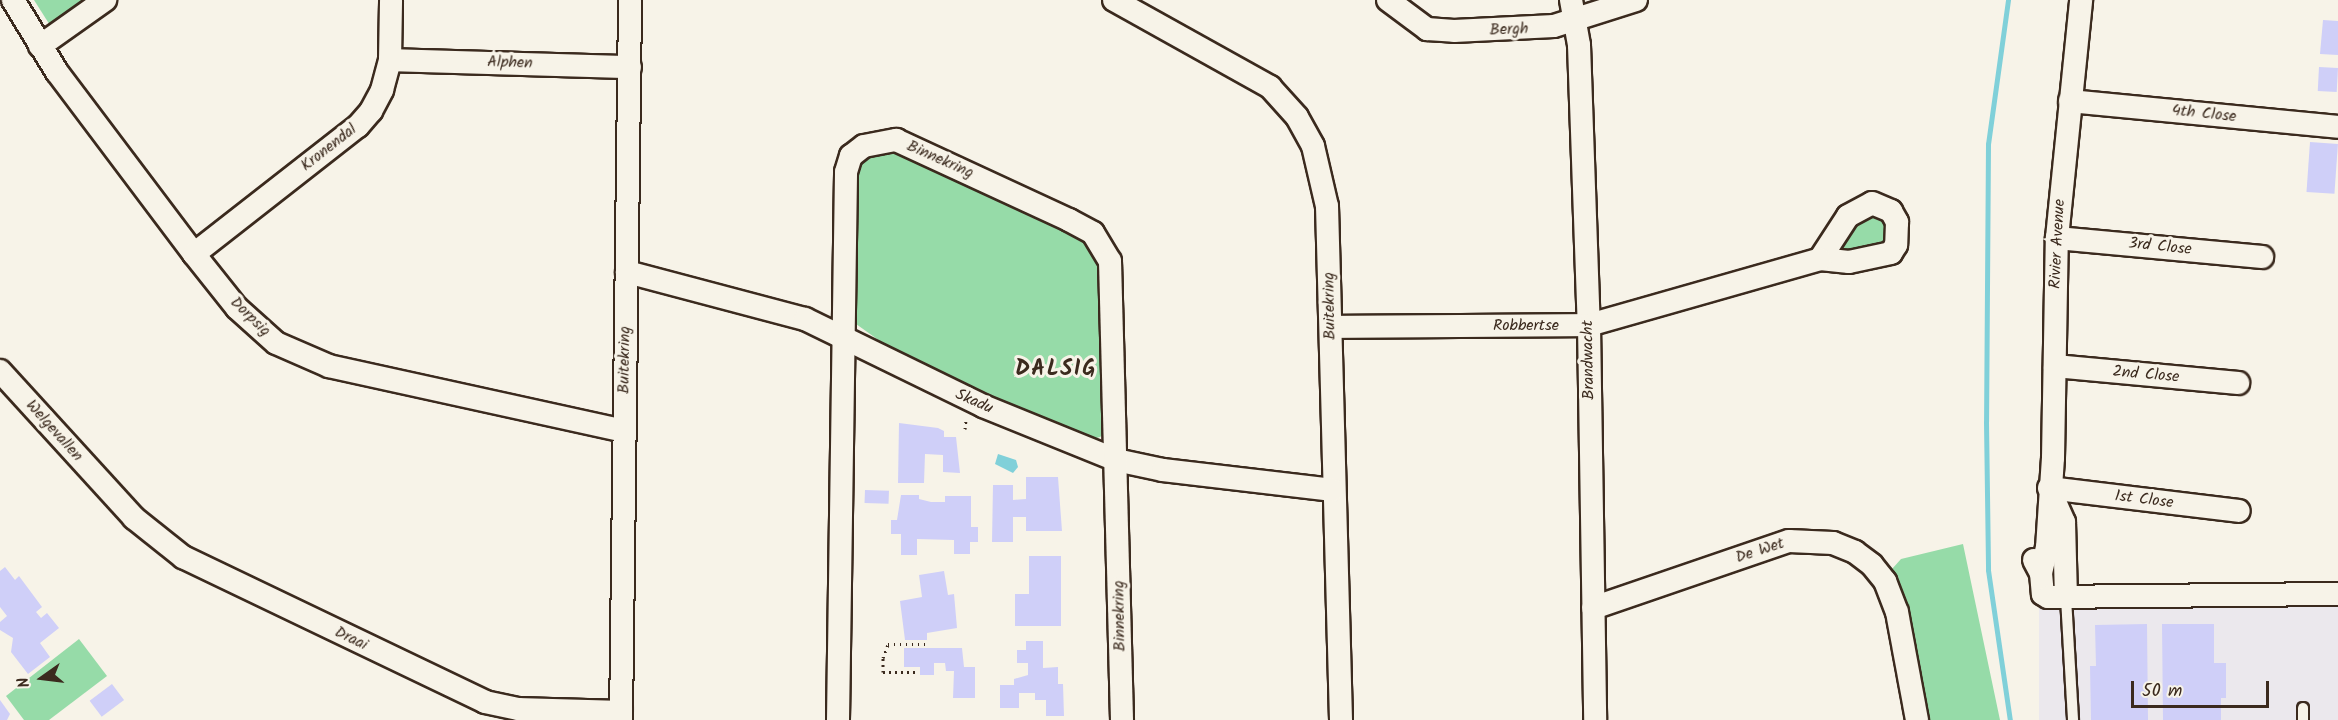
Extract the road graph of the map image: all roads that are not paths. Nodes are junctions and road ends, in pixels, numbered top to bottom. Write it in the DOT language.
graph roads {
  1 [pos="13,0"];
  2 [pos="105,0"];
  3 [pos="391,0"];
  4 [pos="630,0"];
  5 [pos="1114,0"];
  6 [pos="1388,0"];
  7 [pos="1636,0"];
  8 [pos="2081,0"];
  9 [pos="1574,10"];
  10 [pos="40,46"];
  11 [pos="390,60"];
  12 [pos="630,66"];
  13 [pos="2070,101"];
  14 [pos="2338,127"];
  15 [pos="2057,238"];
  16 [pos="194,254"];
  17 [pos="2262,257"];
  18 [pos="1820,260"];
  19 [pos="627,272"];
  20 [pos="1588,325"];
  21 [pos="1330,327"];
  22 [pos="842,336"];
  23 [pos="2055,366"];
  24 [pos="0,370"];
  25 [pos="2238,383"];
  26 [pos="624,431"];
  27 [pos="1116,460"];
  28 [pos="2049,488"];
  29 [pos="1333,490"];
  30 [pos="109,492"];
  31 [pos="2239,511"];
  32 [pos="2338,594"];
  33 [pos="2066,598"];
  34 [pos="1593,608"];
  35 [pos="621,716"];
  36 [pos="838,720"];
  37 [pos="1122,720"];
  38 [pos="1341,720"];
  39 [pos="1595,720"];
  40 [pos="1917,720"];
  41 [pos="2073,720"];
  1 -- 10 [label="street, Dorpsig"];
  2 -- 10 [label="street"];
  3 -- 11 [label="street, Kronendal"];
  4 -- 12 [label="street, Buitekring"];
  5 -- 21 [label="street, Buitekring"];
  6 -- 9 [label="street, Bergh"];
  7 -- 9 [label="street, Bergh"];
  8 -- 13 [label="street, Rivier Avenue"];
  9 -- 20 [label="street, Brandwacht"];
  10 -- 16 [label="street, Dorpsig"];
  11 -- 12 [label="street, Alphen"];
  11 -- 16 [label="street, Kronendal"];
  12 -- 19 [label="street, Buitekring"];
  13 -- 14 [label="street, 4th Close"];
  13 -- 15 [label="street, Rivier Avenue"];
  15 -- 17 [label="street, 3rd Close"];
  15 -- 23 [label="street, Rivier Avenue"];
  16 -- 26 [label="street, Dorpsig"];
  18 -- 20 [label="street, Robbertse"];
  19 -- 22 [label="street, Skadu"];
  19 -- 26 [label="street, Buitekring"];
  20 -- 21 [label="street, Robbertse"];
  20 -- 34 [label="street, Brandwacht"];
  21 -- 29 [label="street, Buitekring"];
  22 -- 27 [label="street, Skadu"];
  22 -- 27 [label="street, Binnekring"];
  22 -- 36 [label="street, Binnekring"];
  23 -- 25 [label="street, 2nd Close"];
  23 -- 28 [label="street, Rivier Avenue"];
  24 -- 30 [label="street, Welgevallen"];
  26 -- 35 [label="street, Buitekring"];
  27 -- 29 [label="street, Skadu"];
  27 -- 37 [label="street, Binnekring"];
  28 -- 31 [label="street, 1st Close"];
  28 -- 33 [label="street, Rivier Avenue"];
  28 -- 33 [label="street, Rivier Avenue"];
  29 -- 38 [label="street, Buitekring"];
  30 -- 35 [label="street, Draai"];
  32 -- 33 [label="street"];
  33 -- 41 [label="lane"];
  34 -- 39 [label="street, Brandwacht"];
  34 -- 40 [label="street, De Wet"];
}
